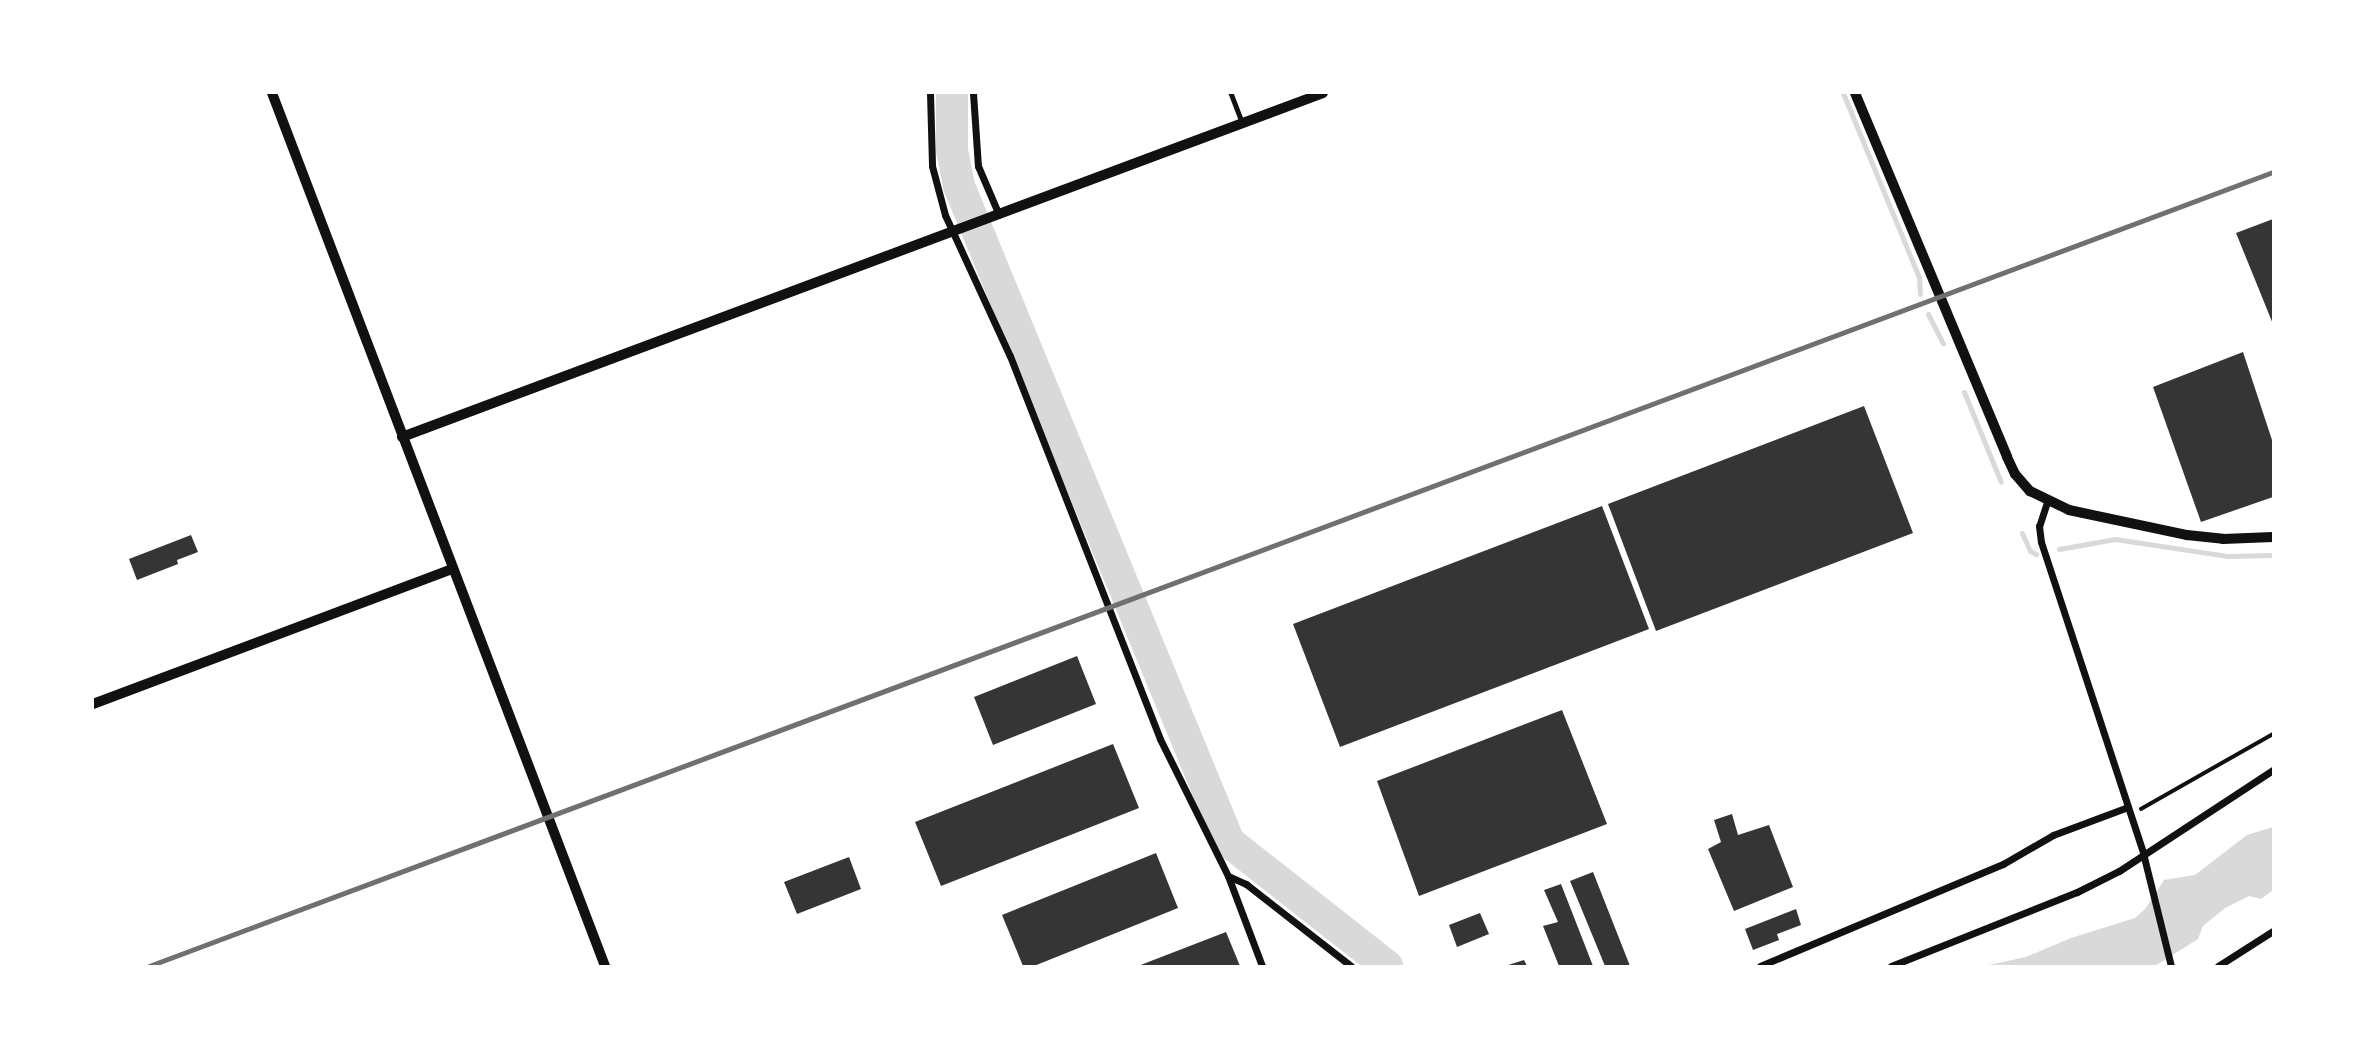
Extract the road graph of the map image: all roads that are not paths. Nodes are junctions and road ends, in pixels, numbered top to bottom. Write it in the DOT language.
graph roads {
  1 [pos="272,93"];
  2 [pos="930,93"];
  3 [pos="973,93"];
  4 [pos="1231,93"];
  5 [pos="1323,93"];
  6 [pos="1855,93"];
  7 [pos="1243,123"];
  8 [pos="994,217"];
  9 [pos="958,231"];
  10 [pos="402,437"];
  11 [pos="2047,502"];
  12 [pos="2273,537"];
  13 [pos="453,569"];
  14 [pos="93,704"];
  15 [pos="2273,770"];
  16 [pos="2129,811"];
  17 [pos="2144,856"];
  18 [pos="1228,876"];
  19 [pos="2273,931"];
  20 [pos="605,966"];
  21 [pos="1262,966"];
  22 [pos="1351,966"];
  23 [pos="1760,966"];
  24 [pos="1891,966"];
  25 [pos="2171,966"];
  26 [pos="2218,966"];
  1 -- 10 [label="street"];
  2 -- 9 [label="street"];
  3 -- 8 [label="street"];
  4 -- 7 [label="lane"];
  5 -- 7 [label="street"];
  6 -- 11 [label="street"];
  7 -- 8 [label="street"];
  8 -- 9 [label="street"];
  9 -- 10 [label="street"];
  9 -- 18 [label="street"];
  10 -- 13 [label="street"];
  11 -- 12 [label="street"];
  11 -- 16 [label="street"];
  13 -- 14 [label="street"];
  13 -- 20 [label="street"];
  15 -- 17 [label="street"];
  16 -- 17 [label="street"];
  16 -- 23 [label="street"];
  17 -- 24 [label="street"];
  17 -- 25 [label="street"];
  18 -- 21 [label="street"];
  18 -- 22 [label="street"];
  19 -- 26 [label="street"];
}
